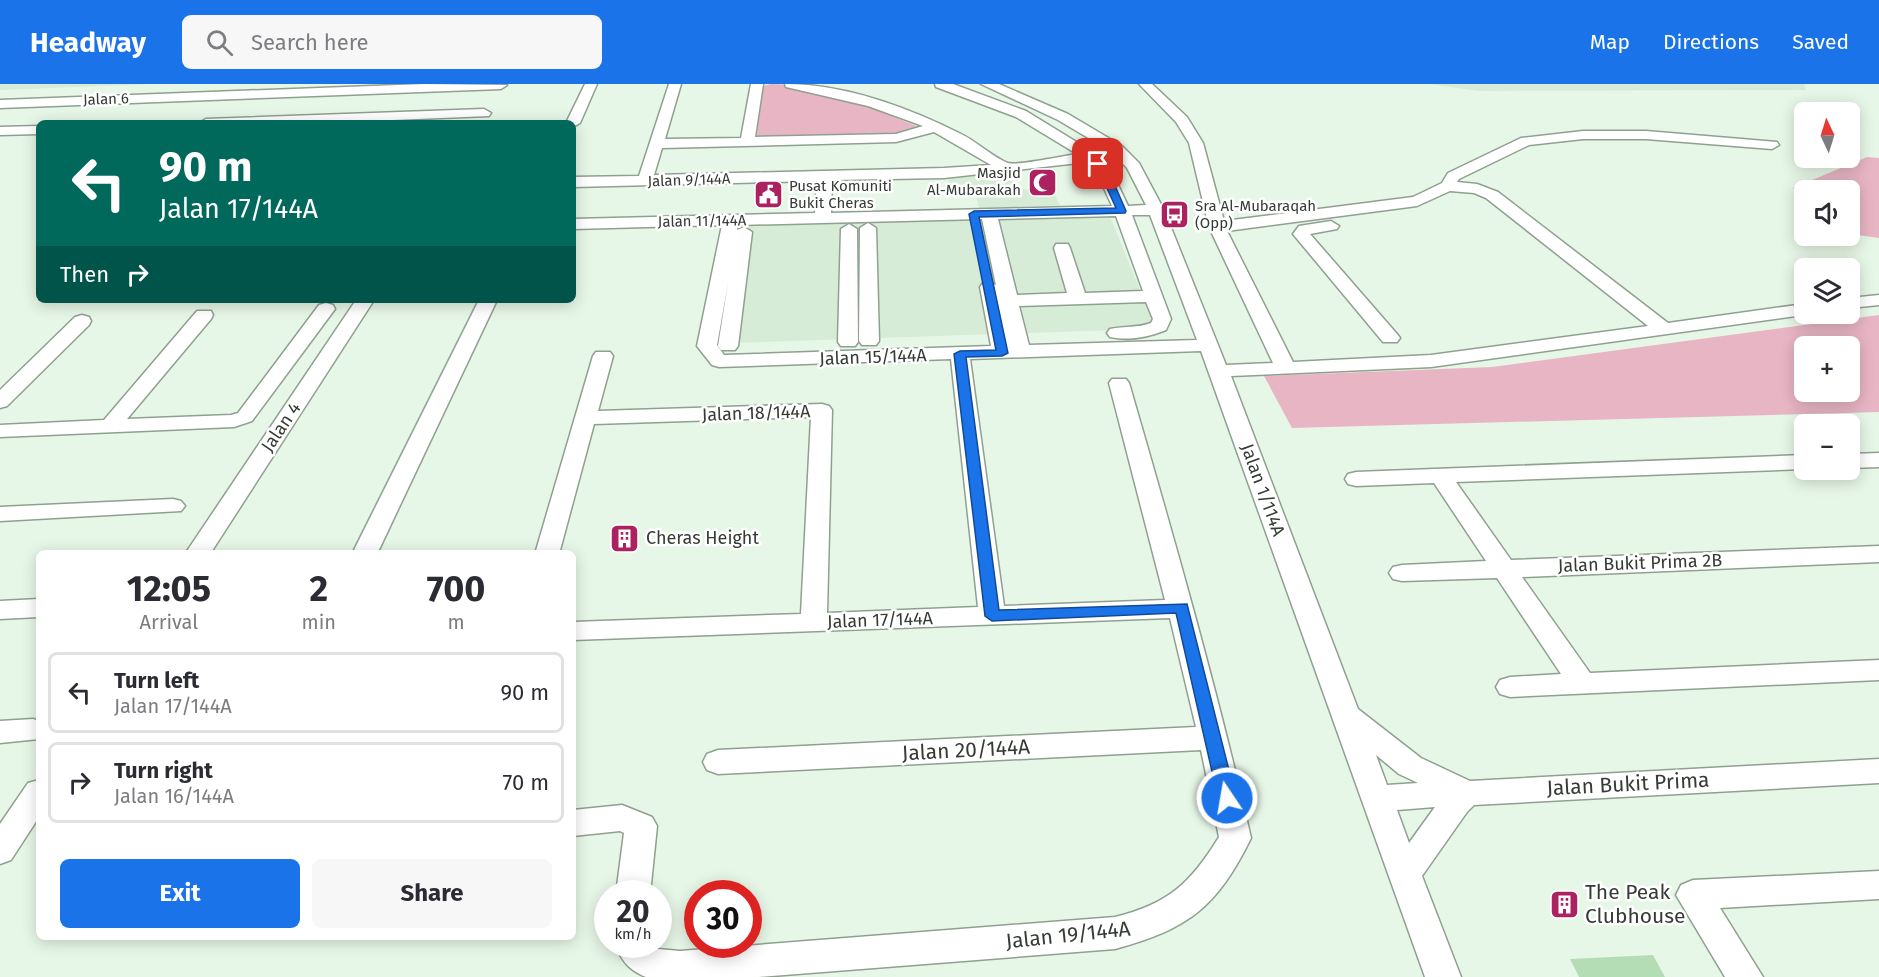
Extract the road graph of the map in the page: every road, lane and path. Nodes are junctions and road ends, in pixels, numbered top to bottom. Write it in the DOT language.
graph roads {
  1 [pos="591,84"];
  2 [pos="675,84"];
  3 [pos="757,84"];
  4 [pos="791,84"];
  5 [pos="848,84"];
  6 [pos="940,84"];
  7 [pos="987,84"];
  8 [pos="1145,84"];
  9 [pos="833,91"];
  10 [pos="491,101"];
  11 [pos="0,104"];
  12 [pos="245,120"];
  13 [pos="574,120"];
  14 [pos="936,127"];
  15 [pos="36,130"];
  16 [pos="0,131"];
  17 [pos="747,142"];
  18 [pos="657,144"];
  19 [pos="1772,145"];
  20 [pos="1091,157"];
  21 [pos="1006,168"];
  22 [pos="825,176"];
  23 [pos="645,181"];
  24 [pos="576,182"];
  25 [pos="1448,186"];
  26 [pos="1365,209"];
  27 [pos="1156,210"];
  28 [pos="1122,211"];
  29 [pos="823,218"];
  30 [pos="980,218"];
  31 [pos="576,224"];
  32 [pos="1217,227"];
  33 [pos="735,228"];
  34 [pos="868,228"];
  35 [pos="849,229"];
  36 [pos="1062,248"];
  37 [pos="1153,296"];
  38 [pos="1078,298"];
  39 [pos="1879,300"];
  40 [pos="1001,301"];
  41 [pos="1860,302"];
  42 [pos="363,303"];
  43 [pos="487,303"];
  44 [pos="326,309"];
  45 [pos="1794,311"];
  46 [pos="204,315"];
  47 [pos="82,321"];
  48 [pos="1664,329"];
  49 [pos="1390,338"];
  50 [pos="869,341"];
  51 [pos="848,342"];
  52 [pos="1010,345"];
  53 [pos="1207,345"];
  54 [pos="718,351"];
  55 [pos="960,354"];
  56 [pos="603,356"];
  57 [pos="1286,368"];
  58 [pos="1219,371"];
  59 [pos="1119,383"];
  60 [pos="0,402"];
  61 [pos="586,418"];
  62 [pos="110,426"];
  63 [pos="0,431"];
  64 [pos="1879,459"];
  65 [pos="1860,460"];
  66 [pos="1794,462"];
  67 [pos="1440,475"];
  68 [pos="1356,479"];
  69 [pos="173,506"];
  70 [pos="0,514"];
  71 [pos="200,550"];
  72 [pos="366,550"];
  73 [pos="548,550"];
  74 [pos="1879,554"];
  75 [pos="1503,568"];
  76 [pos="1402,573"];
  77 [pos="36,608"];
  78 [pos="1182,608"];
  79 [pos="0,610"];
  80 [pos="992,616"];
  81 [pos="814,623"];
  82 [pos="576,631"];
  83 [pos="1879,670"];
  84 [pos="1581,682"];
  85 [pos="1509,687"];
  86 [pos="1347,716"];
  87 [pos="33,730"];
  88 [pos="0,732"];
  89 [pos="1214,738"];
  90 [pos="718,762"];
  91 [pos="1879,771"];
  92 [pos="1467,793"];
  93 [pos="36,796"];
  94 [pos="1377,798"];
  95 [pos="576,823"];
  96 [pos="0,850"];
  97 [pos="1405,873"];
  98 [pos="635,880"];
  99 [pos="1879,885"];
  100 [pos="639,958"];
  101 [pos="1443,977"];
  102 [pos="1744,977"];
  1 -- 13 [label="street"];
  2 -- 18 [label="street"];
  3 -- 17 [label="street"];
  4 -- 9 [label="street"];
  5 -- 9 [label="street"];
  6 -- 20 [label="street"];
  7 -- 27 [label="street, Jalan 1/114A"];
  8 -- 32 [label="street"];
  9 -- 14 [label="street"];
  10 -- 11 [label="street, Jalan 6"];
  10 -- 12 [label="street"];
  14 -- 17 [label="street"];
  14 -- 21 [label="street"];
  15 -- 16 [label="street"];
  17 -- 18 [label="street"];
  18 -- 23 [label="street"];
  19 -- 25 [label="street"];
  20 -- 21 [label="street, Jalan 9/144A"];
  20 -- 28 [label="street"];
  21 -- 22 [label="street, Jalan 9/144A"];
  22 -- 23 [label="street, Jalan 9/144A"];
  22 -- 29 [label="street"];
  23 -- 24 [label="street, Jalan 9/144A"];
  25 -- 26 [label="street"];
  25 -- 48 [label="street"];
  26 -- 32 [label="street"];
  26 -- 49 [label="street"];
  27 -- 28 [label="street, Jalan 11/144A"];
  27 -- 53 [label="street, Jalan 1/114A"];
  28 -- 30 [label="street, Jalan 11/144A"];
  28 -- 37 [label="street"];
  29 -- 30 [label="street, Jalan 11/144A"];
  29 -- 33 [label="street, Jalan 11/144A"];
  30 -- 34 [label="street"];
  30 -- 40 [label="street"];
  31 -- 33 [label="street, Jalan 11/144A"];
  32 -- 57 [label="street"];
  33 -- 35 [label="street"];
  33 -- 54 [label="street"];
  34 -- 35 [label="street"];
  34 -- 50 [label="street"];
  35 -- 51 [label="street"];
  36 -- 38 [label="street"];
  37 -- 38 [label="street"];
  37 -- 52 [label="street, Jalan 15/144A"];
  38 -- 40 [label="street"];
  39 -- 41 [label="street"];
  40 -- 52 [label="street"];
  42 -- 71 [label="street, Jalan 4"];
  43 -- 72 [label="street"];
  44 -- 62 [label="street"];
  45 -- 48 [label="street"];
  46 -- 62 [label="street"];
  47 -- 60 [label="street"];
  48 -- 57 [label="street"];
  50 -- 51 [label="street, Jalan 15/144A"];
  50 -- 52 [label="street, Jalan 15/144A"];
  51 -- 54 [label="street, Jalan 15/144A"];
  52 -- 53 [label="street, Jalan 15/144A"];
  52 -- 55 [label="street, Jalan 15/144A"];
  53 -- 58 [label="street, Jalan 1/114A"];
  54 -- 55 [label="street, Jalan 15/144A"];
  55 -- 80 [label="street"];
  56 -- 61 [label="street"];
  57 -- 58 [label="street"];
  58 -- 86 [label="street, Jalan 1/114A"];
  59 -- 78 [label="street, Jalan 19/144A"];
  61 -- 73 [label="street"];
  61 -- 81 [label="street, Jalan 18/144A"];
  62 -- 63 [label="street"];
  64 -- 65 [label="street"];
  66 -- 67 [label="street"];
  67 -- 68 [label="street"];
  67 -- 75 [label="street"];
  69 -- 70 [label="street"];
  74 -- 75 [label="street, Jalan Bukit Prima 2B"];
  75 -- 76 [label="street, Jalan Bukit Prima 2B"];
  75 -- 84 [label="street"];
  77 -- 79 [label="street"];
  78 -- 80 [label="street, Jalan 17/144A"];
  78 -- 89 [label="street, Jalan 19/144A"];
  80 -- 81 [label="street, Jalan 17/144A"];
  81 -- 82 [label="street, Jalan 17/144A"];
  83 -- 84 [label="street"];
  84 -- 85 [label="street"];
  86 -- 92 [label="street"];
  86 -- 94 [label="street, Jalan 1/114A"];
  87 -- 88 [label="street"];
  89 -- 90 [label="street, Jalan 20/144A"];
  89 -- 100 [label="street, Jalan 19/144A"];
  91 -- 92 [label="street, Jalan Bukit Prima"];
  92 -- 94 [label="street, Jalan Bukit Prima"];
  92 -- 97 [label="street"];
  93 -- 96 [label="street"];
  94 -- 97 [label="street, Jalan 1/114A"];
  95 -- 98 [label="street"];
  97 -- 101 [label="street, Jalan 1/114A"];
  99 -- 102 [label="street"];
}
